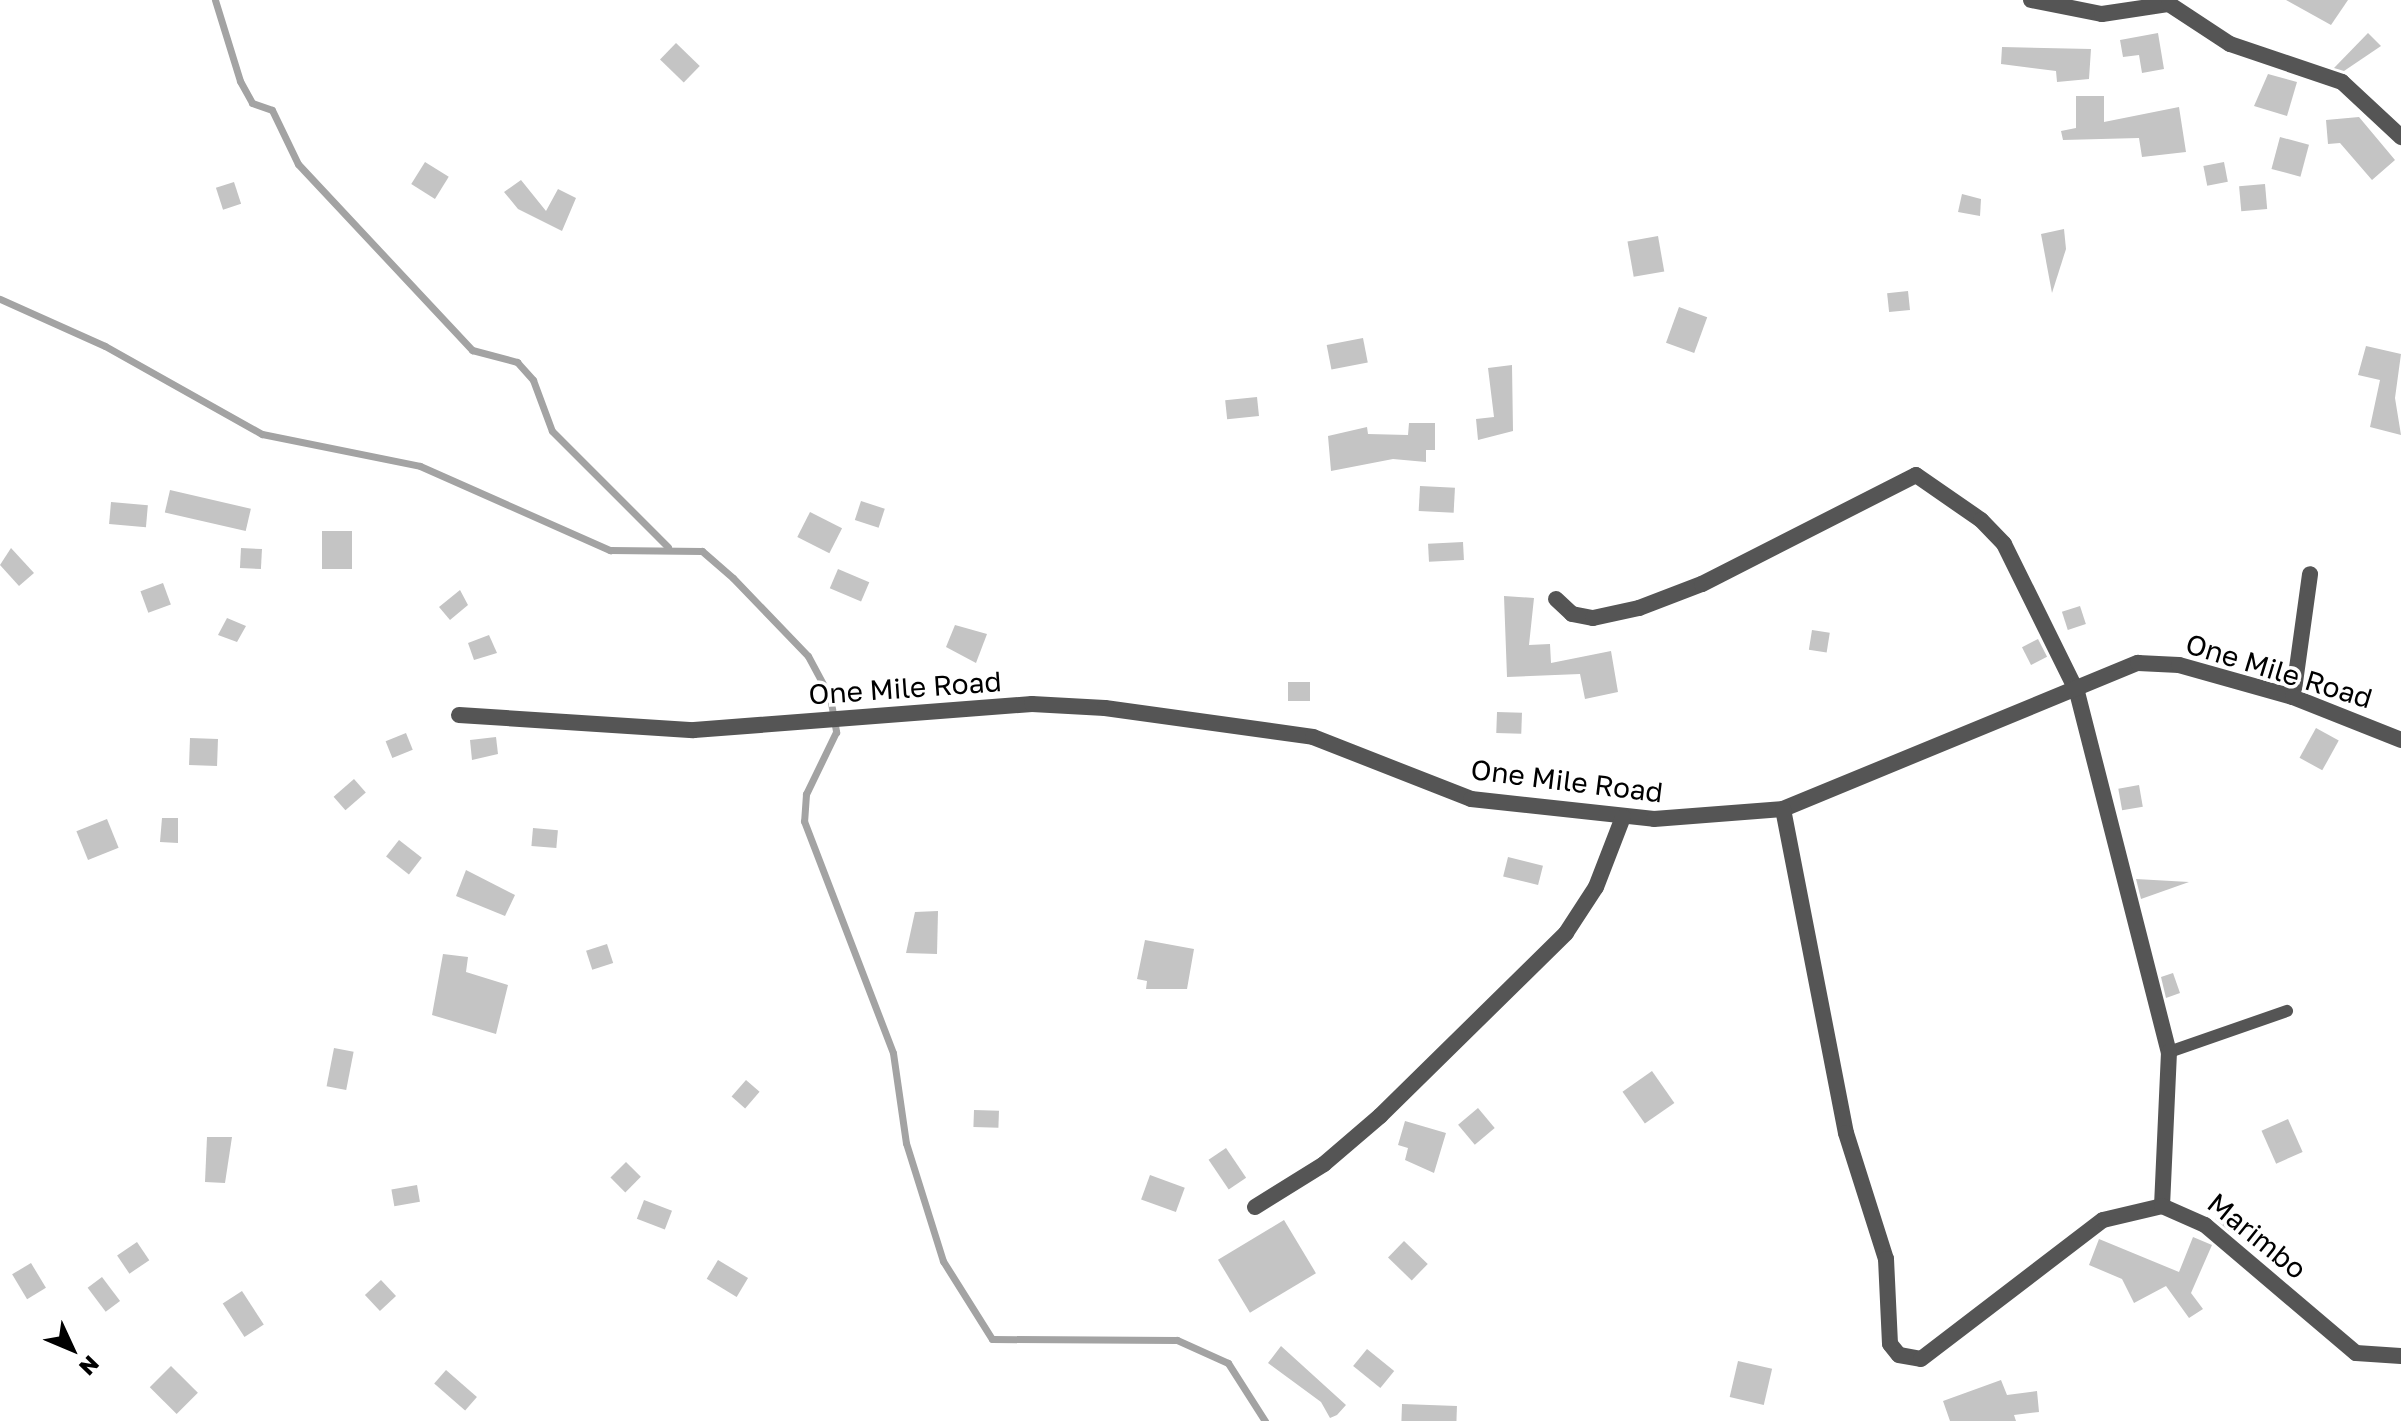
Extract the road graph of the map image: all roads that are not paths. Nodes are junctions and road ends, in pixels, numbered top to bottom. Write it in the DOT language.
graph roads {
  1 [pos="2031,0"];
  2 [pos="2401,137"];
  3 [pos="2310,574"];
  4 [pos="1556,599"];
  5 [pos="2077,692"];
  6 [pos="2293,697"];
  7 [pos="459,715"];
  8 [pos="2401,740"];
  9 [pos="1783,809"];
  10 [pos="1623,817"];
  11 [pos="2287,1011"];
  12 [pos="2169,1052"];
  13 [pos="2162,1206"];
  14 [pos="1255,1207"];
  15 [pos="2401,1356"];
  1 -- 2 [label="street"];
  3 -- 6 [label="street"];
  4 -- 5 [label="street"];
  5 -- 6 [label="street, One Mile Road"];
  5 -- 9 [label="street, One Mile Road"];
  5 -- 12 [label="street"];
  6 -- 8 [label="street, One Mile Road"];
  7 -- 10 [label="street, One Mile Road"];
  9 -- 10 [label="street, One Mile Road"];
  9 -- 13 [label="street, Marimbo"];
  10 -- 14 [label="street"];
  11 -- 12 [label="lane"];
  12 -- 13 [label="street"];
  13 -- 15 [label="street, Marimbo"];
}
